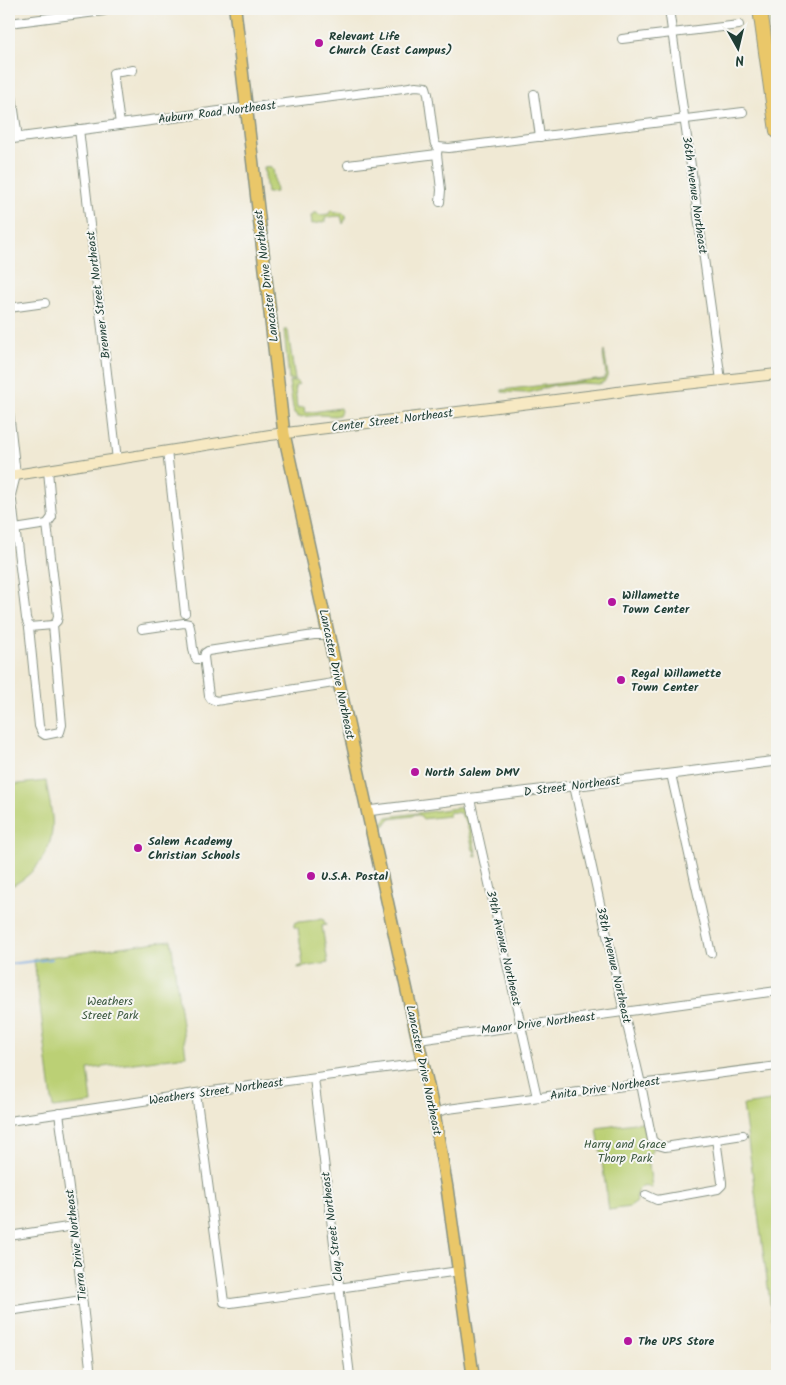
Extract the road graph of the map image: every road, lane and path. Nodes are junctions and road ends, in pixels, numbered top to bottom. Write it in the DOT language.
graph roads {
  1 [pos="235,9"];
  2 [pos="669,9"];
  3 [pos="760,9"];
  4 [pos="104,12"];
  5 [pos="9,24"];
  6 [pos="739,25"];
  7 [pos="672,33"];
  8 [pos="622,39"];
  9 [pos="133,70"];
  10 [pos="9,75"];
  11 [pos="534,94"];
  12 [pos="246,108"];
  13 [pos="743,112"];
  14 [pos="684,120"];
  15 [pos="120,124"];
  16 [pos="79,130"];
  17 [pos="777,131"];
  18 [pos="540,137"];
  19 [pos="13,138"];
  20 [pos="438,150"];
  21 [pos="348,165"];
  22 [pos="440,202"];
  23 [pos="44,303"];
  24 [pos="9,308"];
  25 [pos="777,374"];
  26 [pos="721,380"];
  27 [pos="9,412"];
  28 [pos="284,434"];
  29 [pos="167,451"];
  30 [pos="117,460"];
  31 [pos="48,470"];
  32 [pos="12,475"];
  33 [pos="47,524"];
  34 [pos="15,529"];
  35 [pos="185,613"];
  36 [pos="52,625"];
  37 [pos="29,627"];
  38 [pos="142,629"];
  39 [pos="328,635"];
  40 [pos="205,656"];
  41 [pos="339,682"];
  42 [pos="777,761"];
  43 [pos="671,774"];
  44 [pos="574,786"];
  45 [pos="470,799"];
  46 [pos="367,811"];
  47 [pos="711,953"];
  48 [pos="777,991"];
  49 [pos="624,1012"];
  50 [pos="521,1025"];
  51 [pos="418,1040"];
  52 [pos="423,1063"];
  53 [pos="777,1066"];
  54 [pos="314,1078"];
  55 [pos="641,1084"];
  56 [pos="196,1093"];
  57 [pos="537,1097"];
  58 [pos="60,1113"];
  59 [pos="434,1113"];
  60 [pos="9,1120"];
  61 [pos="743,1135"];
  62 [pos="716,1139"];
  63 [pos="646,1196"];
  64 [pos="74,1226"];
  65 [pos="9,1236"];
  66 [pos="459,1271"];
  67 [pos="340,1288"];
  68 [pos="82,1300"];
  69 [pos="9,1311"];
  70 [pos="467,1335"];
  71 [pos="91,1376"];
  72 [pos="350,1376"];
  73 [pos="466,1376"];
  74 [pos="475,1376"];
  75 [pos="480,1376"];
  1 -- 12 [label="main road, Lancaster Drive Northeast"];
  2 -- 7 [label="street, 36th Avenue Northeast"];
  3 -- 17 [label="highway"];
  4 -- 5 [label="street"];
  6 -- 7 [label="street"];
  7 -- 8 [label="street"];
  7 -- 14 [label="street, 36th Avenue Northeast"];
  9 -- 15 [label="street"];
  10 -- 19 [label="street"];
  11 -- 18 [label="street"];
  12 -- 15 [label="street, Auburn Road Northeast"];
  12 -- 20 [label="street, Auburn Road Northeast"];
  12 -- 28 [label="main road, Lancaster Drive Northeast"];
  13 -- 14 [label="street"];
  14 -- 18 [label="street"];
  14 -- 26 [label="street, 36th Avenue Northeast"];
  15 -- 16 [label="street, Auburn Road Northeast"];
  16 -- 19 [label="street, Auburn Road Northeast"];
  16 -- 30 [label="street, Brenner Street Northeast"];
  18 -- 20 [label="street"];
  20 -- 21 [label="street"];
  20 -- 22 [label="street"];
  23 -- 24 [label="street"];
  25 -- 26 [label="main road, Center Street Northeast"];
  26 -- 28 [label="main road, Center Street Northeast"];
  27 -- 32 [label="street"];
  28 -- 29 [label="main road, Center Street Northeast"];
  28 -- 39 [label="main road, Lancaster Drive Northeast"];
  29 -- 30 [label="main road, Center Street Northeast"];
  29 -- 35 [label="street"];
  30 -- 31 [label="main road, Center Street Northeast"];
  31 -- 32 [label="main road, Center Street Northeast"];
  31 -- 33 [label="street"];
  32 -- 34 [label="street"];
  33 -- 34 [label="street"];
  33 -- 36 [label="street"];
  34 -- 37 [label="street"];
  36 -- 37 [label="street"];
  36 -- 37 [label="street"];
  38 -- 40 [label="street"];
  39 -- 40 [label="street"];
  39 -- 41 [label="main road, Lancaster Drive Northeast"];
  40 -- 41 [label="street"];
  41 -- 46 [label="main road, Lancaster Drive Northeast"];
  42 -- 43 [label="street, D Street Northeast"];
  43 -- 44 [label="street, D Street Northeast"];
  43 -- 47 [label="street"];
  44 -- 45 [label="street, D Street Northeast"];
  44 -- 49 [label="street, 38th Avenue Northeast"];
  45 -- 46 [label="street, D Street Northeast"];
  45 -- 50 [label="street, 39th Avenue Northeast"];
  46 -- 51 [label="main road, Lancaster Drive Northeast"];
  48 -- 49 [label="street, Manor Drive Northeast"];
  49 -- 50 [label="street, Manor Drive Northeast"];
  49 -- 55 [label="street, 38th Avenue Northeast"];
  50 -- 51 [label="street, Manor Drive Northeast"];
  50 -- 57 [label="street, 39th Avenue Northeast"];
  51 -- 52 [label="main road, Lancaster Drive Northeast"];
  52 -- 54 [label="street, Weathers Street Northeast"];
  52 -- 59 [label="main road, Lancaster Drive Northeast"];
  53 -- 55 [label="street, Anita Drive Northeast"];
  54 -- 56 [label="street, Weathers Street Northeast"];
  54 -- 67 [label="street, Clay Street Northeast"];
  55 -- 57 [label="street, Anita Drive Northeast"];
  55 -- 62 [label="street, 38th Avenue Northeast"];
  56 -- 58 [label="street, Weathers Street Northeast"];
  56 -- 67 [label="street"];
  57 -- 59 [label="street, Anita Drive Northeast"];
  58 -- 60 [label="street, Weathers Street Northeast"];
  58 -- 64 [label="street, Tierra Drive Northeast"];
  59 -- 66 [label="main road, Lancaster Drive Northeast"];
  61 -- 62 [label="street"];
  62 -- 63 [label="street"];
  64 -- 65 [label="street"];
  64 -- 68 [label="street, Tierra Drive Northeast"];
  66 -- 67 [label="street"];
  66 -- 70 [label="main road, Lancaster Drive Northeast"];
  67 -- 72 [label="street, Clay Street Northeast"];
  68 -- 69 [label="street"];
  68 -- 71 [label="street, Tierra Drive Northeast"];
  70 -- 73 [label="main road, Lancaster Drive Northeast"];
  70 -- 74 [label="main road"];
  70 -- 75 [label="main road, Lancaster Drive Northeast"];
}
